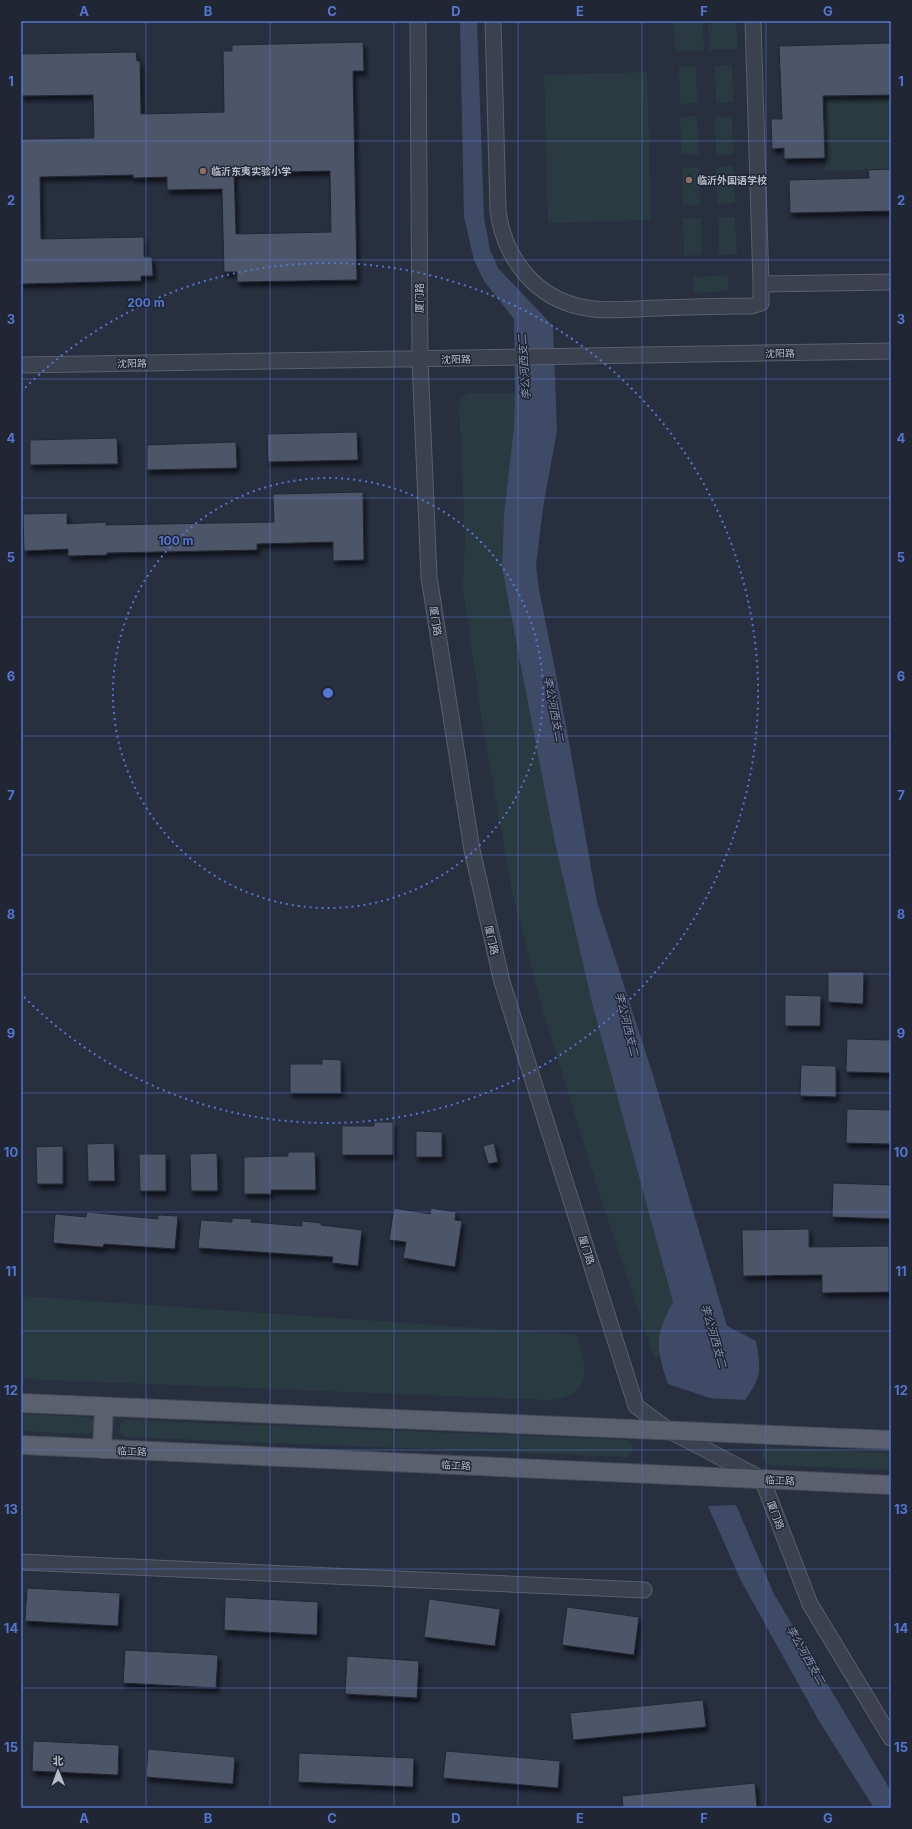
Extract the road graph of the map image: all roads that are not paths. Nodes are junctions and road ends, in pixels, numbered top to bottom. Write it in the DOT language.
graph roads {
  1 [pos="418,21"];
  2 [pos="493,21"];
  3 [pos="753,21"];
  4 [pos="891,282"];
  5 [pos="761,284"];
  6 [pos="891,351"];
  7 [pos="420,359"];
  8 [pos="21,365"];
  9 [pos="21,1403"];
  10 [pos="104,1407"];
  11 [pos="670,1431"];
  12 [pos="891,1440"];
  13 [pos="21,1445"];
  14 [pos="102,1449"];
  15 [pos="762,1480"];
  16 [pos="891,1486"];
  17 [pos="21,1562"];
  18 [pos="644,1590"];
  19 [pos="891,1738"];
  1 -- 7 [label="street, 厦门路"];
  2 -- 5 [label="street"];
  3 -- 5 [label="street"];
  4 -- 5 [label="street"];
  6 -- 7 [label="street, 沈阳路"];
  7 -- 8 [label="street, 沈阳路"];
  7 -- 11 [label="street, 厦门路"];
  9 -- 10 [label="main road"];
  10 -- 11 [label="main road"];
  10 -- 14 [label="main road"];
  11 -- 12 [label="main road"];
  11 -- 15 [label="street, 厦门路"];
  13 -- 14 [label="main road, 临工路"];
  14 -- 15 [label="main road, 临工路"];
  15 -- 16 [label="main road, 临工路"];
  15 -- 19 [label="street, 厦门路"];
  17 -- 18 [label="street"];
}
